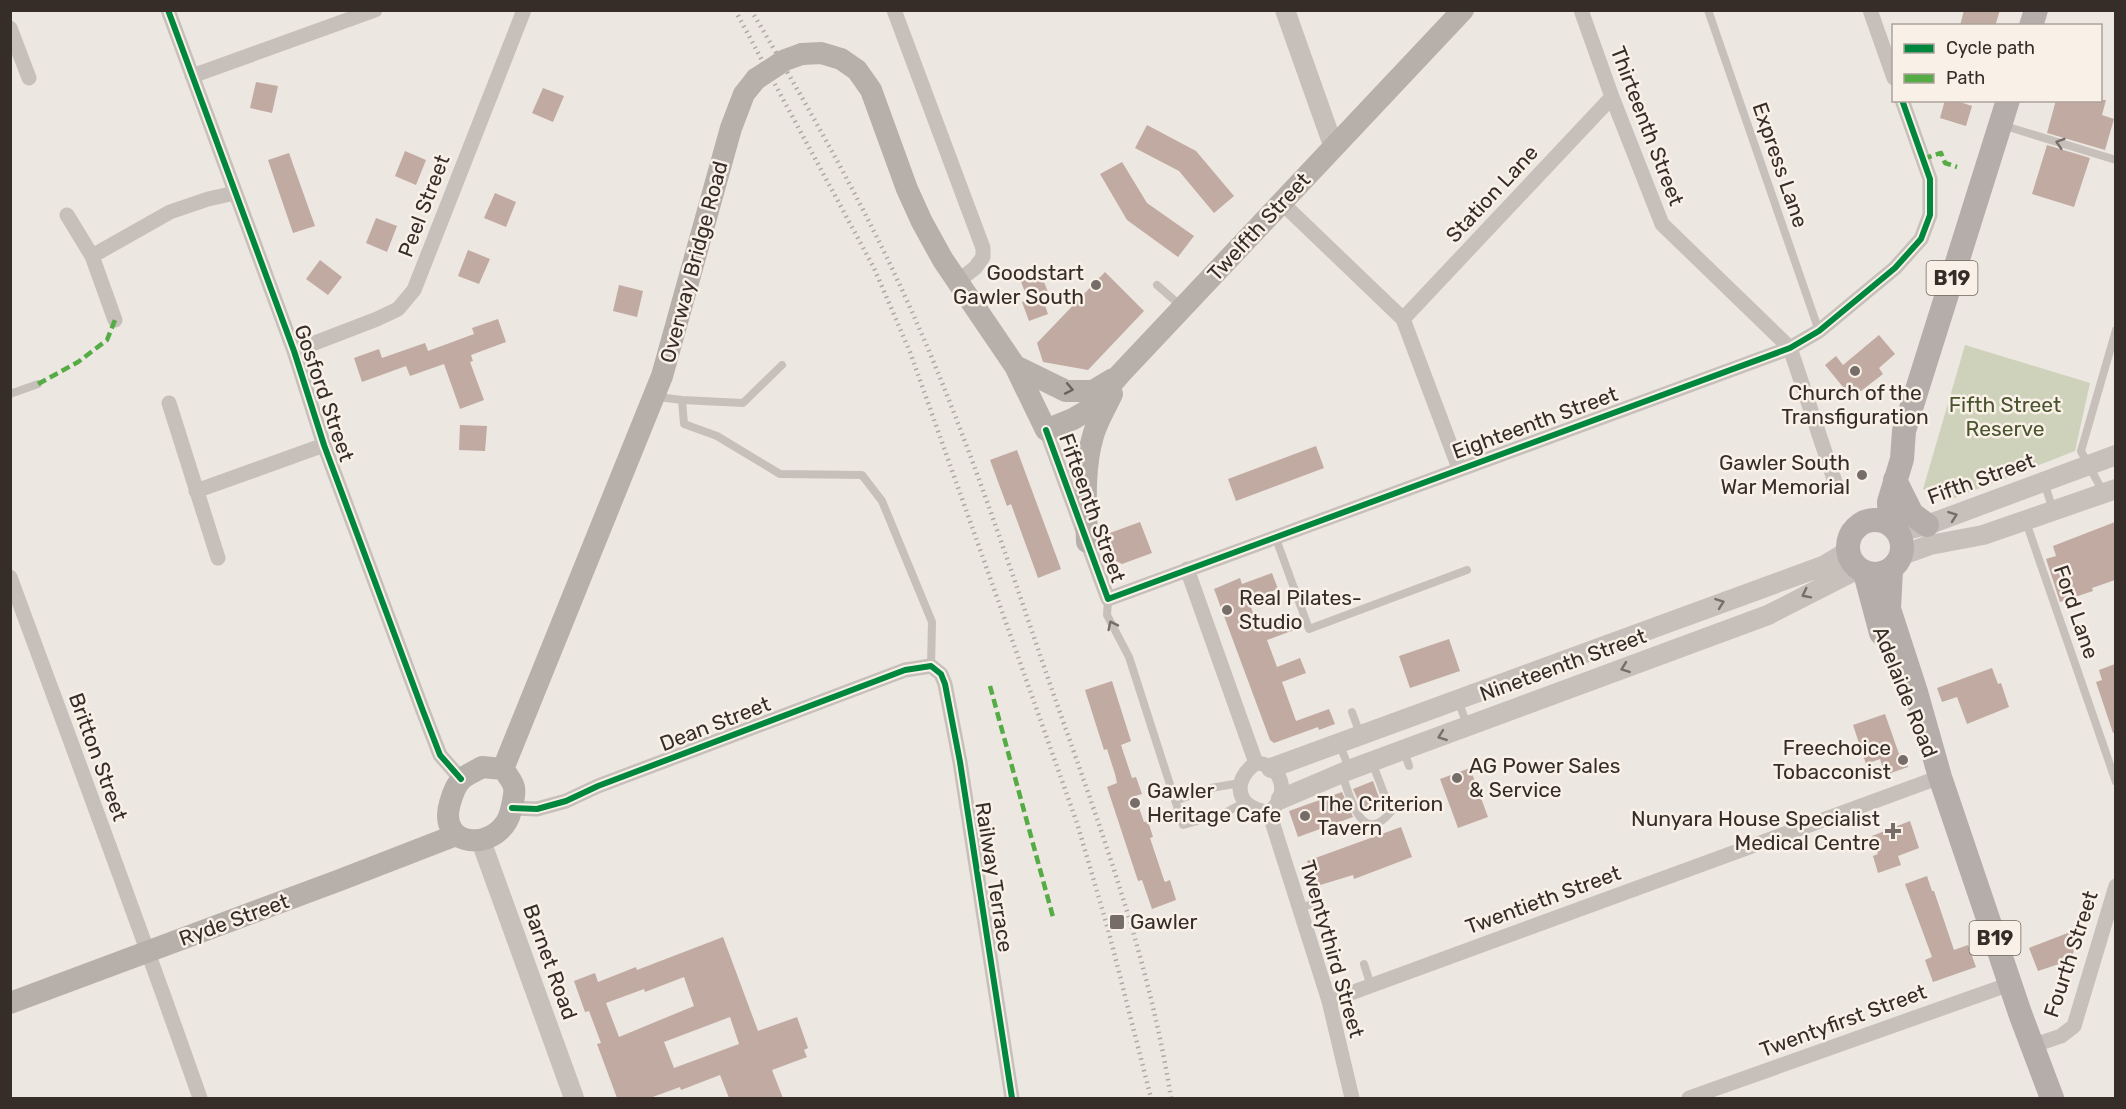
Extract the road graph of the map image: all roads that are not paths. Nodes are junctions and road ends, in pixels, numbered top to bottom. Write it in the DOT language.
graph roads {
  1 [pos="168,10"];
  2 [pos="375,10"];
  3 [pos="524,10"];
  4 [pos="894,10"];
  5 [pos="1285,10"];
  6 [pos="1463,10"];
  7 [pos="1581,10"];
  8 [pos="1708,10"];
  9 [pos="1870,10"];
  10 [pos="10,28"];
  11 [pos="1892,75"];
  12 [pos="192,76"];
  13 [pos="29,78"];
  14 [pos="1612,97"];
  15 [pos="1903,102"];
  16 [pos="2007,102"];
  17 [pos="2000,125"];
  18 [pos="1334,148"];
  19 [pos="2115,160"];
  20 [pos="235,193"];
  21 [pos="1282,203"];
  22 [pos="67,216"];
  23 [pos="92,256"];
  24 [pos="957,281"];
  25 [pos="1157,285"];
  26 [pos="1183,308"];
  27 [pos="1403,319"];
  28 [pos="114,320"];
  29 [pos="2115,330"];
  30 [pos="1819,331"];
  31 [pos="1790,348"];
  32 [pos="294,351"];
  33 [pos="782,365"];
  34 [pos="1016,366"];
  35 [pos="1121,373"];
  36 [pos="38,384"];
  37 [pos="10,394"];
  38 [pos="654,397"];
  39 [pos="682,400"];
  40 [pos="169,403"];
  41 [pos="1046,430"];
  42 [pos="1904,431"];
  43 [pos="324,445"];
  44 [pos="2115,455"];
  45 [pos="2088,465"];
  46 [pos="1459,468"];
  47 [pos="1895,480"];
  48 [pos="2044,482"];
  49 [pos="1836,485"];
  50 [pos="196,491"];
  51 [pos="2109,491"];
  52 [pos="2054,511"];
  53 [pos="2026,522"];
  54 [pos="1885,525"];
  55 [pos="1927,525"];
  56 [pos="1275,536"];
  57 [pos="1087,542"];
  58 [pos="218,558"];
  59 [pos="1896,562"];
  60 [pos="1857,564"];
  61 [pos="1187,569"];
  62 [pos="1467,570"];
  63 [pos="10,577"];
  64 [pos="1108,598"];
  65 [pos="1683,632"];
  66 [pos="930,666"];
  67 [pos="1458,700"];
  68 [pos="1352,712"];
  69 [pos="1467,726"];
  70 [pos="1360,735"];
  71 [pos="1339,743"];
  72 [pos="1372,762"];
  73 [pos="1264,765"];
  74 [pos="503,769"];
  75 [pos="1345,771"];
  76 [pos="1940,777"];
  77 [pos="461,779"];
  78 [pos="2115,782"];
  79 [pos="1240,783"];
  80 [pos="1175,801"];
  81 [pos="1245,802"];
  82 [pos="1275,805"];
  83 [pos="512,808"];
  84 [pos="456,835"];
  85 [pos="481,841"];
  86 [pos="2115,886"];
  87 [pos="1319,902"];
  88 [pos="1299,908"];
  89 [pos="147,951"];
  90 [pos="1364,964"];
  91 [pos="2010,984"];
  92 [pos="1371,986"];
  93 [pos="1329,1001"];
  94 [pos="10,1003"];
  95 [pos="2032,1046"];
  96 [pos="200,1098"];
  97 [pos="574,1098"];
  98 [pos="1012,1098"];
  99 [pos="1352,1098"];
  100 [pos="1689,1098"];
  101 [pos="2052,1098"];
  1 -- 12 [label="street, Gosford Street"];
  2 -- 12 [label="street"];
  3 -- 32 [label="street, Peel Street"];
  4 -- 24 [label="street"];
  5 -- 18 [label="street"];
  6 -- 18 [label="main road, Twelfth Street"];
  7 -- 14 [label="street, Thirteenth Street"];
  8 -- 30 [label="lane, Express Lane"];
  9 -- 11 [label="street"];
  10 -- 13 [label="street"];
  12 -- 20 [label="street, Gosford Street"];
  14 -- 27 [label="street, Station Lane"];
  14 -- 31 [label="street, Thirteenth Street"];
  15 -- 30 [label="street, Eighteenth Street"];
  16 -- 17 [label="main road, B19"];
  19 -- 17 [label="lane, one-way"];
  17 -- 42 [label="main road, B19"];
  18 -- 21 [label="main road, Twelfth Street"];
  20 -- 23 [label="street"];
  20 -- 32 [label="street, Gosford Street"];
  21 -- 26 [label="main road, Twelfth Street"];
  21 -- 27 [label="street"];
  22 -- 23 [label="street"];
  23 -- 28 [label="street"];
  24 -- 34 [label="main road, Fifteenth Street"];
  24 -- 38 [label="main road, Overway Bridge Road, bridge"];
  25 -- 26 [label="lane"];
  26 -- 35 [label="main road, Twelfth Street"];
  27 -- 46 [label="street"];
  29 -- 45 [label="lane"];
  30 -- 31 [label="street, Eighteenth Street"];
  31 -- 46 [label="street, Eighteenth Street"];
  31 -- 49 [label="street, Thirteenth Street"];
  32 -- 43 [label="street, Gosford Street"];
  33 -- 39 [label="lane"];
  34 -- 35 [label="main road, one-way"];
  34 -- 41 [label="main road, Fifteenth Street"];
  35 -- 41 [label="main road, Twelfth Street"];
  35 -- 57 [label="main road"];
  36 -- 37 [label="lane"];
  38 -- 39 [label="lane"];
  38 -- 74 [label="main road, Overway Bridge Road"];
  39 -- 66 [label="lane"];
  40 -- 50 [label="street"];
  41 -- 57 [label="street, Fifteenth Street"];
  42 -- 47 [label="main road, B19"];
  42 -- 54 [label="main road, B19"];
  43 -- 50 [label="street"];
  43 -- 77 [label="street, Gosford Street"];
  44 -- 45 [label="street, Fifth Street"];
  45 -- 48 [label="street, Fifth Street"];
  45 -- 51 [label="lane"];
  46 -- 56 [label="street, Eighteenth Street"];
  47 -- 54 [label="main road, B19"];
  47 -- 55 [label="main road"];
  48 -- 52 [label="lane"];
  55 -- 48 [label="street, Fifth Street, one-way"];
  50 -- 58 [label="street"];
  51 -- 52 [label="street"];
  52 -- 53 [label="street"];
  53 -- 59 [label="street"];
  53 -- 78 [label="lane, Ford Lane"];
  54 -- 55 [label="street, Fifth Street"];
  54 -- 59 [label="main road, B19"];
  54 -- 60 [label="main road, B19"];
  56 -- 61 [label="street, Eighteenth Street"];
  56 -- 62 [label="lane"];
  57 -- 64 [label="street, Fifteenth Street"];
  59 -- 60 [label="main road"];
  59 -- 76 [label="main road, Adelaide Road / B19"];
  65 -- 60 [label="street, Nineteenth Street, one-way"];
  60 -- 65 [label="street, Nineteenth Street, one-way"];
  60 -- 76 [label="main road, Adelaide Road / B19"];
  61 -- 64 [label="street, Eighteenth Street"];
  61 -- 73 [label="street"];
  63 -- 89 [label="street, Britton Street"];
  80 -- 64 [label="lane, one-way"];
  65 -- 67 [label="street, Nineteenth Street"];
  65 -- 69 [label="street, Nineteenth Street, one-way"];
  66 -- 83 [label="street, Dean Street"];
  66 -- 98 [label="street, Railway Terrace"];
  67 -- 69 [label="lane"];
  67 -- 70 [label="street, Nineteenth Street"];
  68 -- 70 [label="lane"];
  69 -- 72 [label="street, Nineteenth Street, one-way"];
  70 -- 71 [label="street, Nineteenth Street"];
  71 -- 73 [label="street, Nineteenth Street"];
  71 -- 75 [label="lane"];
  72 -- 75 [label="street, Nineteenth Street"];
  72 -- 75 [label="lane"];
  73 -- 79 [label="street"];
  73 -- 82 [label="street"];
  74 -- 77 [label="main road"];
  74 -- 83 [label="main road"];
  75 -- 82 [label="street, Nineteenth Street"];
  76 -- 91 [label="main road, B19"];
  76 -- 92 [label="street, Twentieth Street"];
  77 -- 84 [label="main road"];
  79 -- 80 [label="lane"];
  79 -- 81 [label="street"];
  80 -- 81 [label="lane"];
  81 -- 82 [label="street"];
  82 -- 88 [label="street, Twentythird Street"];
  83 -- 85 [label="main road"];
  84 -- 85 [label="main road"];
  84 -- 89 [label="main road, Ryde Street"];
  85 -- 97 [label="street, Barnet Road"];
  86 -- 95 [label="street, Fourth Street"];
  87 -- 88 [label="lane"];
  88 -- 93 [label="street, Twentythird Street"];
  89 -- 94 [label="main road, Ryde Street"];
  89 -- 96 [label="street, Britton Street"];
  90 -- 92 [label="lane"];
  91 -- 95 [label="main road, B19"];
  91 -- 100 [label="street, Twentyfirst Street"];
  92 -- 93 [label="street, Twentieth Street"];
  93 -- 99 [label="street, Twentythird Street"];
  95 -- 101 [label="main road, B19"];
}
